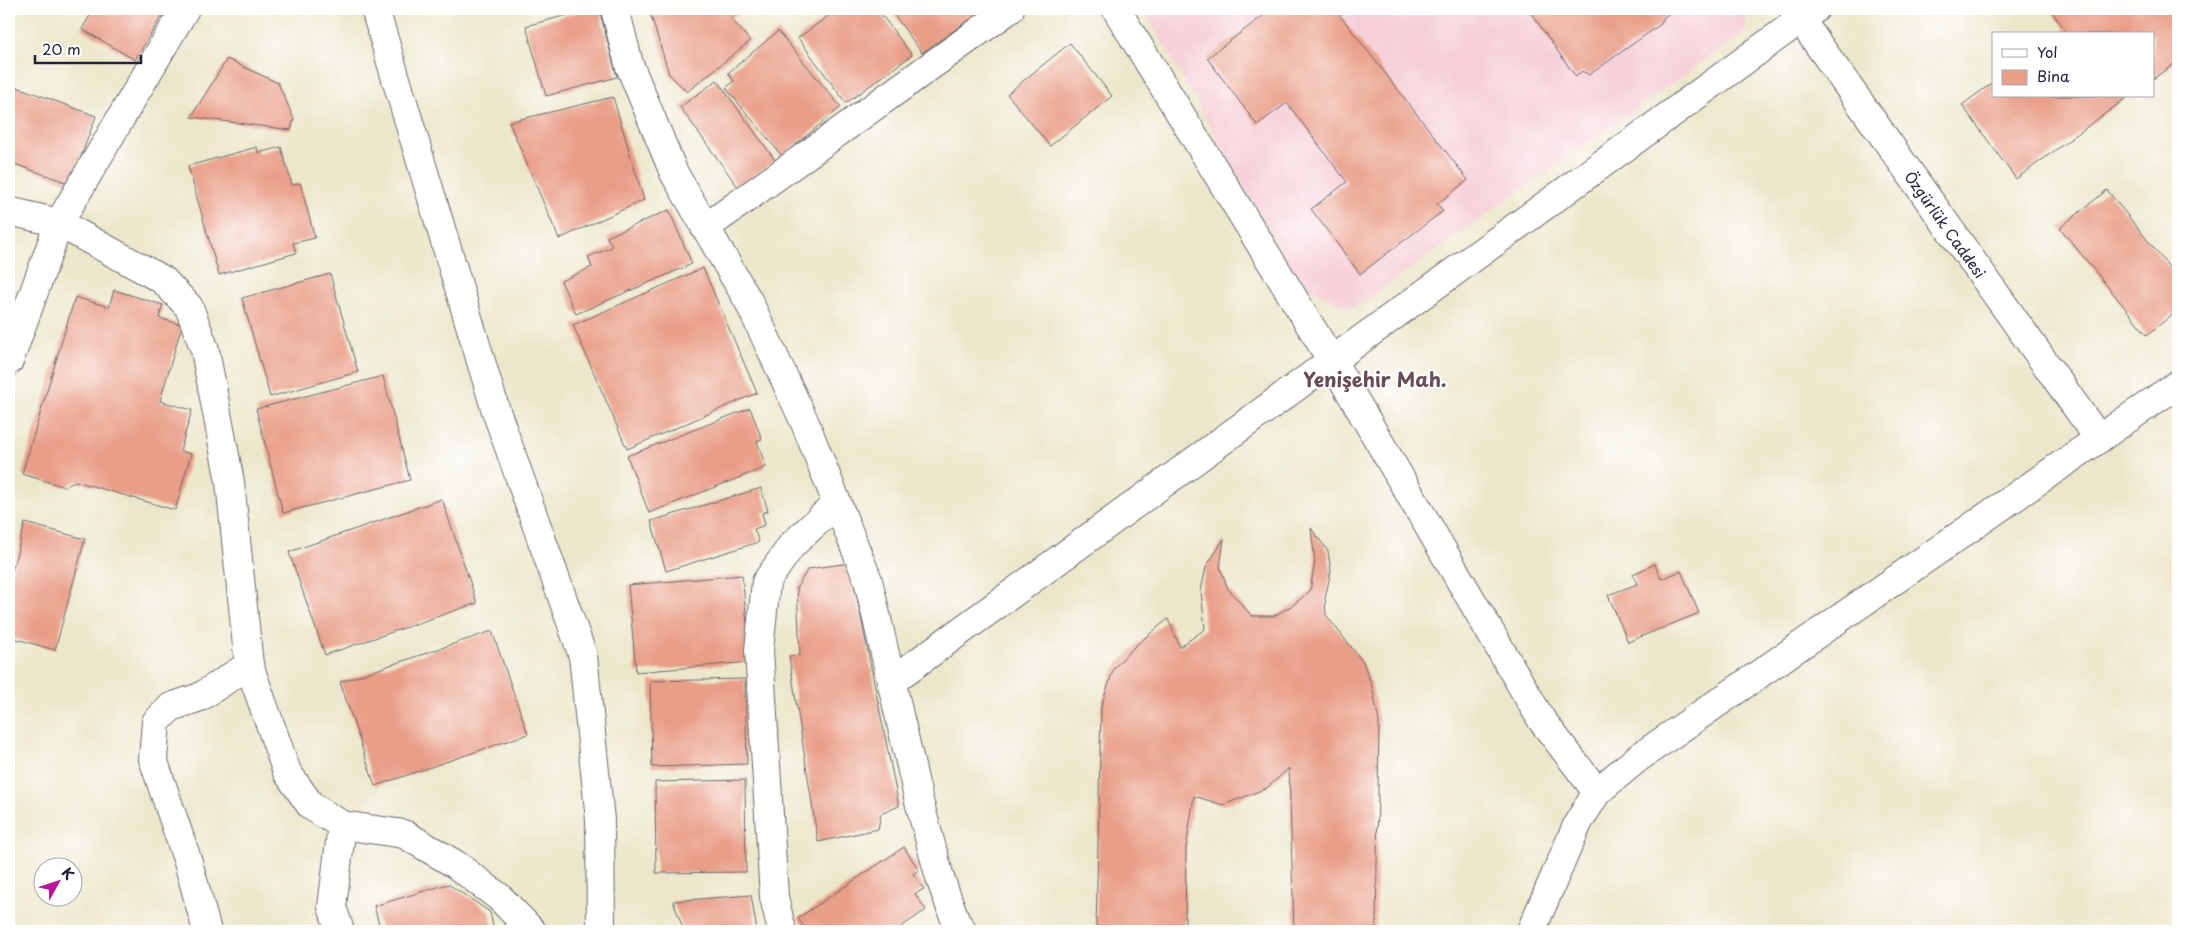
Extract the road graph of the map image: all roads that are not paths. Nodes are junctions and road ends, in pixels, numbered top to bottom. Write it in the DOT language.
graph roads {
  1 [pos="185,9"];
  2 [pos="375,9"];
  3 [pos="615,9"];
  4 [pos="1010,9"];
  5 [pos="1116,9"];
  6 [pos="1803,12"];
  7 [pos="9,211"];
  8 [pos="59,222"];
  9 [pos="705,228"];
  10 [pos="9,361"];
  11 [pos="1332,361"];
  12 [pos="2178,384"];
  13 [pos="2099,439"];
  14 [pos="837,503"];
  15 [pos="250,665"];
  16 [pos="892,681"];
  17 [pos="1597,792"];
  18 [pos="342,825"];
  19 [pos="955,928"];
  20 [pos="207,931"];
  21 [pos="340,931"];
  22 [pos="532,931"];
  23 [pos="601,931"];
  24 [pos="782,931"];
  25 [pos="1531,931"];
  1 -- 8 [label="street"];
  2 -- 23 [label="street"];
  3 -- 9 [label="street"];
  4 -- 9 [label="street"];
  5 -- 11 [label="street"];
  6 -- 11 [label="street"];
  6 -- 13 [label="street, Özgürlük Caddesi"];
  7 -- 8 [label="street"];
  8 -- 10 [label="street"];
  8 -- 15 [label="street"];
  9 -- 14 [label="street"];
  11 -- 16 [label="street"];
  11 -- 17 [label="street"];
  12 -- 13 [label="street"];
  13 -- 17 [label="street"];
  14 -- 16 [label="street"];
  14 -- 24 [label="street"];
  15 -- 18 [label="street"];
  15 -- 20 [label="street"];
  16 -- 19 [label="street"];
  17 -- 25 [label="street"];
  18 -- 21 [label="street"];
  18 -- 22 [label="street"];
}
